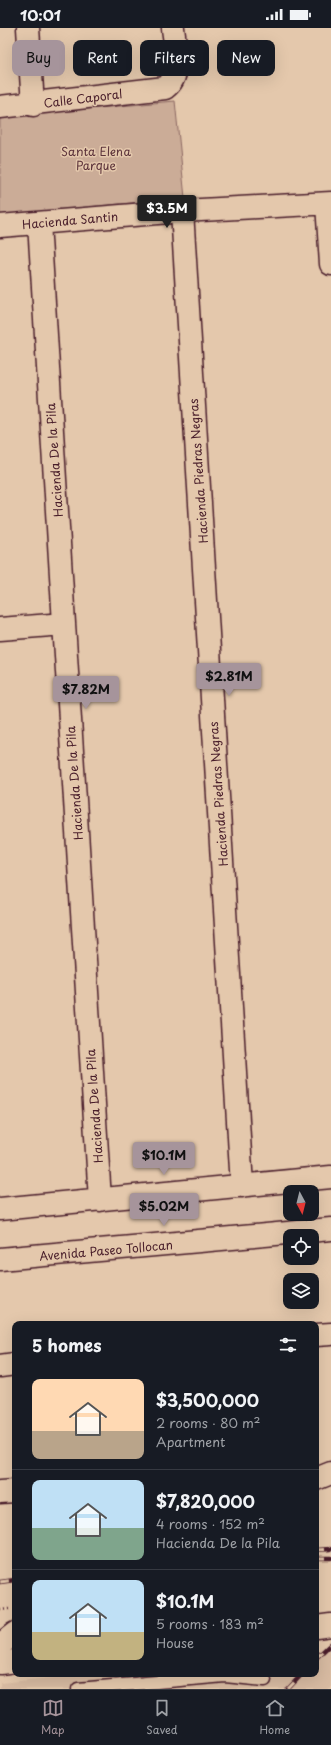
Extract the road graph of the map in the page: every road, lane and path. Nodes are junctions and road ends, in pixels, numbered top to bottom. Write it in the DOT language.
graph roads {
  1 [pos="28,28"];
  2 [pos="173,28"];
  3 [pos="33,104"];
  4 [pos="0,107"];
  5 [pos="329,204"];
  6 [pos="182,211"];
  7 [pos="39,223"];
  8 [pos="0,226"];
  9 [pos="331,264"];
  10 [pos="64,624"];
  11 [pos="0,629"];
  12 [pos="331,1177"];
  13 [pos="242,1186"];
  14 [pos="100,1200"];
  15 [pos="0,1209"];
  16 [pos="331,1229"];
  17 [pos="0,1259"];
  18 [pos="331,1334"];
  19 [pos="319,1335"];
  20 [pos="12,1364"];
  21 [pos="0,1366"];
  22 [pos="331,1461"];
  23 [pos="319,1462"];
  24 [pos="331,1474"];
  25 [pos="319,1478"];
  26 [pos="12,1491"];
  27 [pos="0,1492"];
  28 [pos="331,1625"];
  29 [pos="319,1627"];
  30 [pos="12,1635"];
  31 [pos="0,1645"];
  32 [pos="12,1661"];
  33 [pos="0,1663"];
  34 [pos="214,1677"];
  35 [pos="233,1677"];
  36 [pos="266,1681"];
  37 [pos="78,1689"];
  1 -- 3 [label="main road"];
  2 -- 3 [label="main road, Calle Caporal"];
  3 -- 4 [label="main road, Calle Caporal"];
  5 -- 6 [label="main road, Hacienda Santin"];
  5 -- 9 [label="main road"];
  6 -- 7 [label="main road, Hacienda Santin"];
  6 -- 13 [label="main road, Hacienda Piedras Negras"];
  7 -- 8 [label="main road, Hacienda Santin"];
  7 -- 10 [label="main road, Hacienda De la Pila"];
  10 -- 11 [label="main road"];
  10 -- 14 [label="main road, Hacienda De la Pila"];
  12 -- 13 [label="main road"];
  13 -- 14 [label="main road"];
  14 -- 15 [label="main road"];
  16 -- 17 [label="main road, Avenida Paseo Tollocan"];
  18 -- 19 [label="main road"];
  20 -- 21 [label="main road"];
  22 -- 23 [label="main road"];
  24 -- 25 [label="main road"];
  26 -- 27 [label="main road"];
  28 -- 29 [label="main road"];
  30 -- 31 [label="main road"];
  32 -- 33 [label="main road"];
  34 -- 37 [label="lane"];
  35 -- 36 [label="lane"];
}
